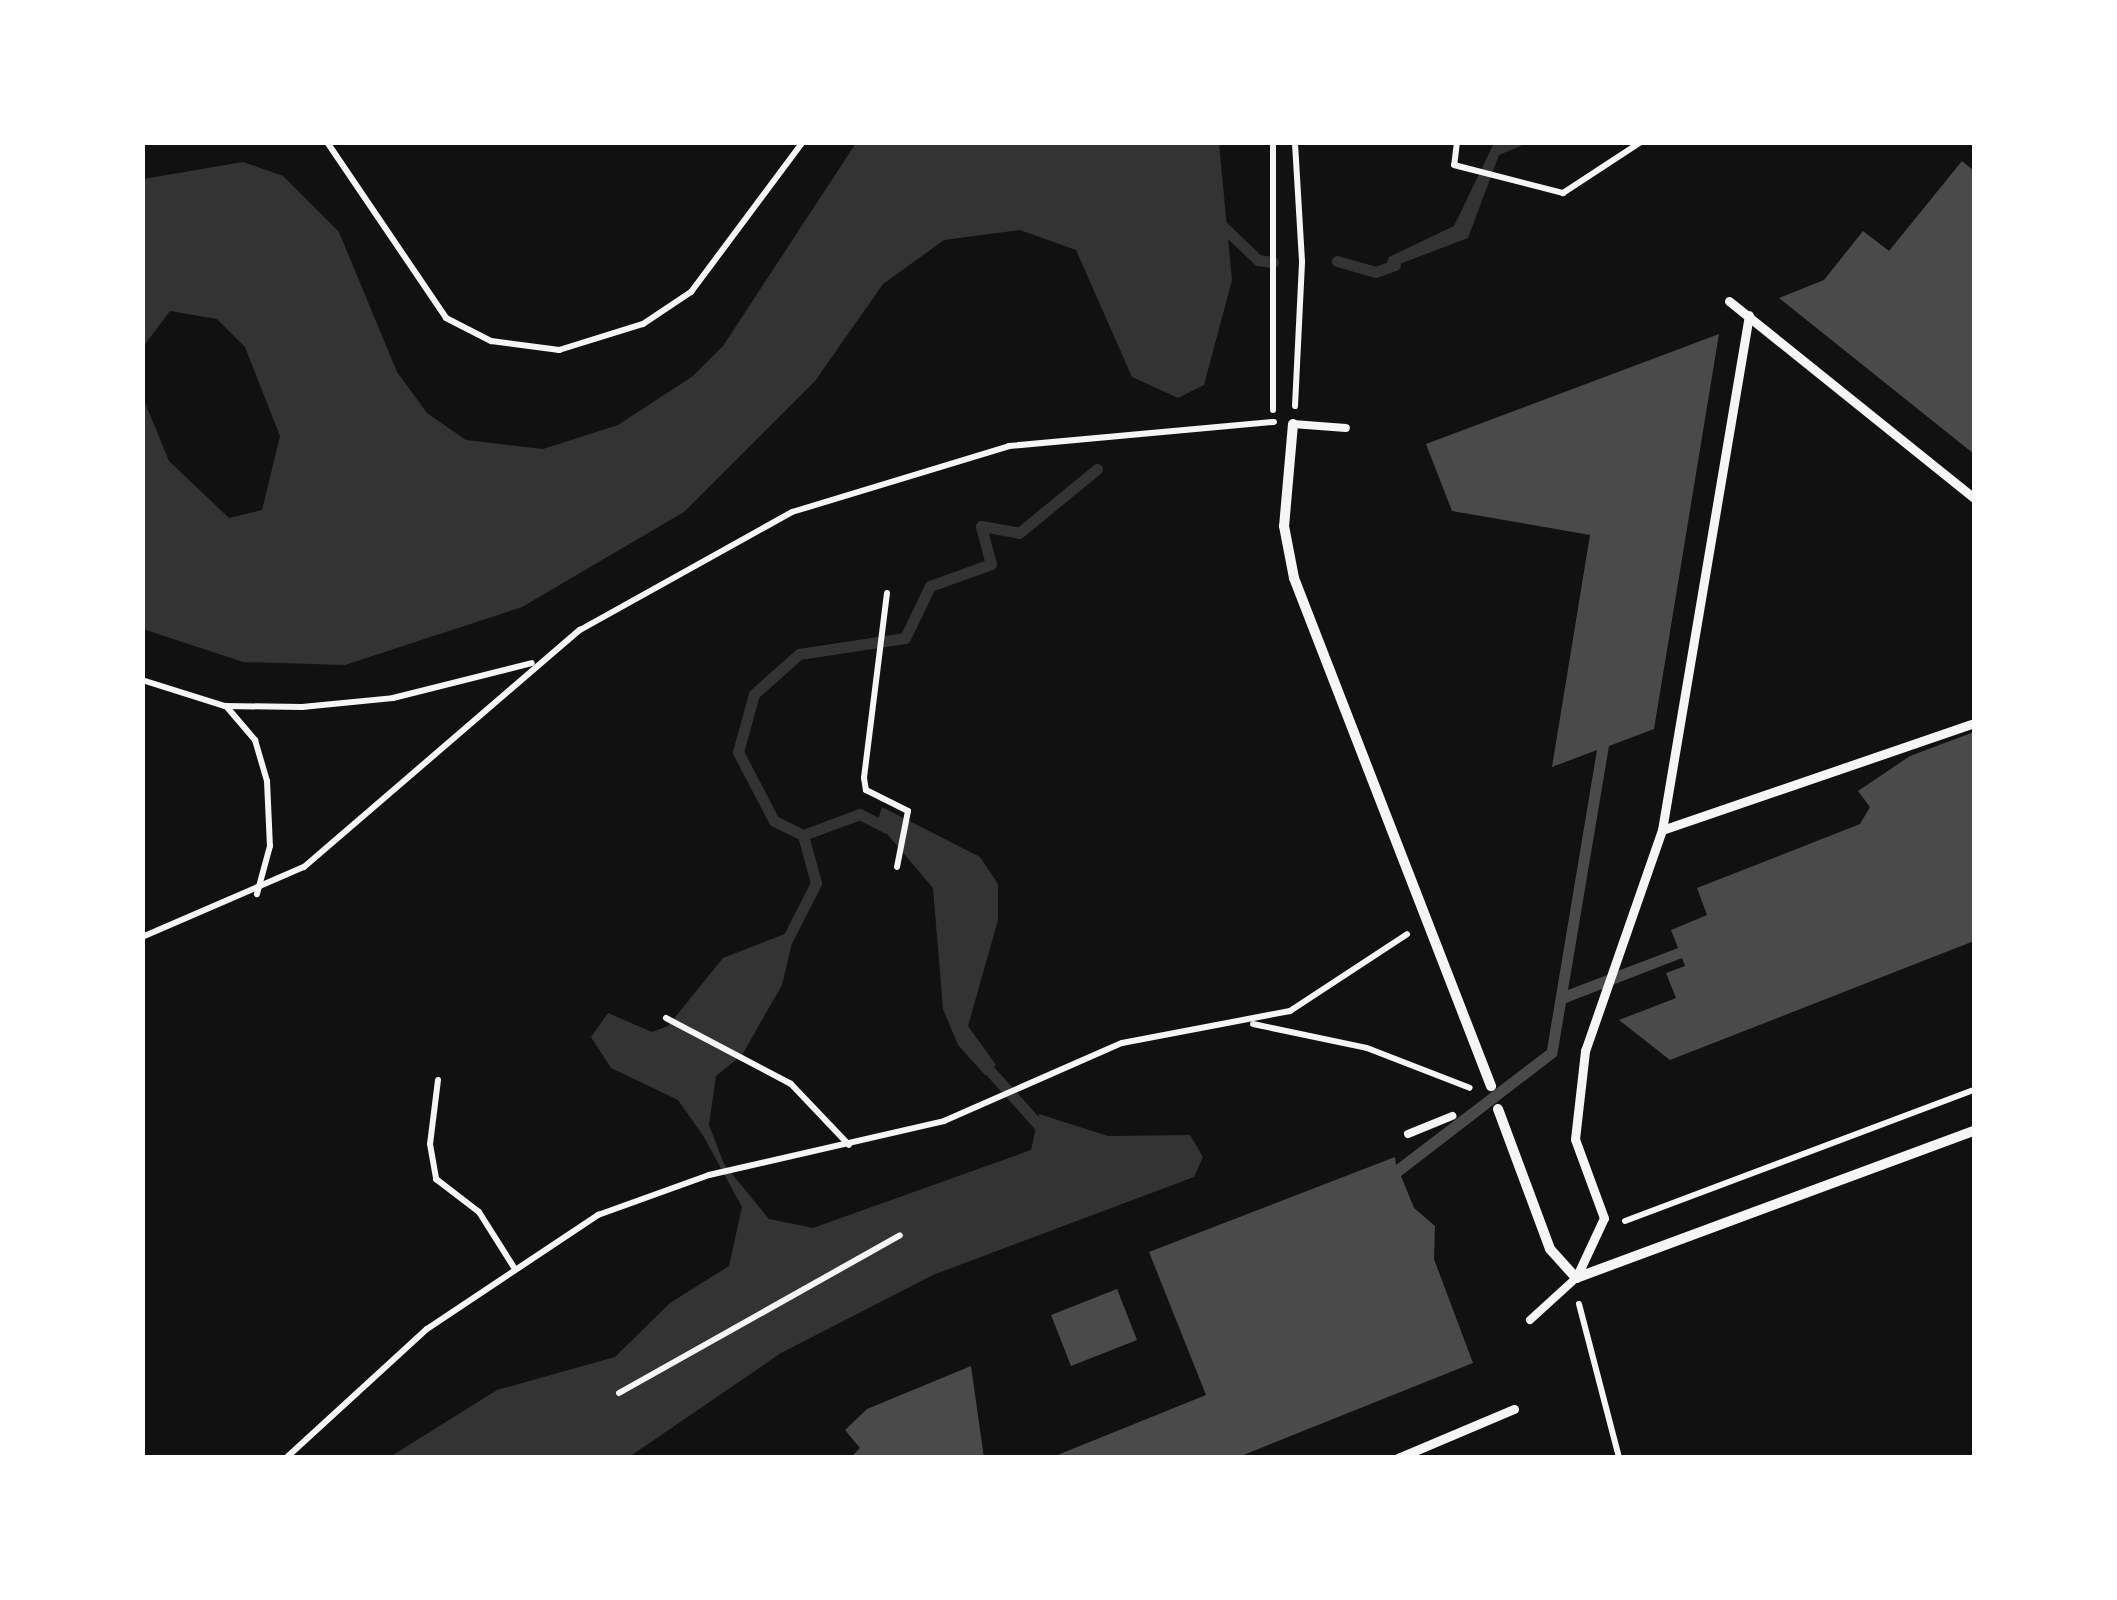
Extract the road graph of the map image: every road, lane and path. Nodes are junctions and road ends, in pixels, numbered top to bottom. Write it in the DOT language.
graph roads {
  1 [pos="327,142"];
  2 [pos="803,142"];
  3 [pos="1273,142"];
  4 [pos="1295,142"];
  5 [pos="1458,142"];
  6 [pos="1641,142"];
  7 [pos="1729,301"];
  8 [pos="1749,315"];
  9 [pos="1273,422"];
  10 [pos="1293,424"];
  11 [pos="1346,428"];
  12 [pos="1974,498"];
  13 [pos="887,593"];
  14 [pos="537,662"];
  15 [pos="142,680"];
  16 [pos="225,706"];
  17 [pos="1974,723"];
  18 [pos="1662,830"];
  19 [pos="897,868"];
  20 [pos="256,894"];
  21 [pos="1426,918"];
  22 [pos="142,937"];
  23 [pos="666,1018"];
  24 [pos="1252,1024"];
  25 [pos="438,1080"];
  26 [pos="1490,1086"];
  27 [pos="1974,1090"];
  28 [pos="1498,1109"];
  29 [pos="1452,1116"];
  30 [pos="1974,1131"];
  31 [pos="1408,1134"];
  32 [pos="849,1145"];
  33 [pos="1604,1218"];
  34 [pos="900,1235"];
  35 [pos="514,1266"];
  36 [pos="1576,1278"];
  37 [pos="1530,1320"];
  38 [pos="619,1393"];
  39 [pos="1514,1409"];
  40 [pos="286,1458"];
  41 [pos="1398,1458"];
  42 [pos="1618,1458"];
  1 -- 2 [label="path"];
  3 -- 9 [label="path"];
  4 -- 10 [label="path"];
  5 -- 6 [label="path"];
  7 -- 8 [label="street"];
  8 -- 12 [label="street"];
  8 -- 18 [label="street"];
  9 -- 10 [label="path"];
  9 -- 14 [label="path"];
  10 -- 11 [label="lane"];
  10 -- 21 [label="street"];
  13 -- 19 [label="path"];
  14 -- 16 [label="path"];
  14 -- 20 [label="path"];
  15 -- 16 [label="path"];
  16 -- 20 [label="path"];
  17 -- 18 [label="street"];
  18 -- 33 [label="street"];
  20 -- 22 [label="path"];
  21 -- 24 [label="path"];
  21 -- 26 [label="street"];
  23 -- 32 [label="path"];
  24 -- 26 [label="path"];
  24 -- 32 [label="path"];
  25 -- 35 [label="path"];
  27 -- 33 [label="path"];
  28 -- 36 [label="street"];
  29 -- 31 [label="lane"];
  30 -- 36 [label="street"];
  32 -- 35 [label="path"];
  33 -- 36 [label="street"];
  34 -- 38 [label="path"];
  35 -- 40 [label="path"];
  36 -- 37 [label="lane"];
  36 -- 42 [label="path"];
  39 -- 41 [label="street"];
}
